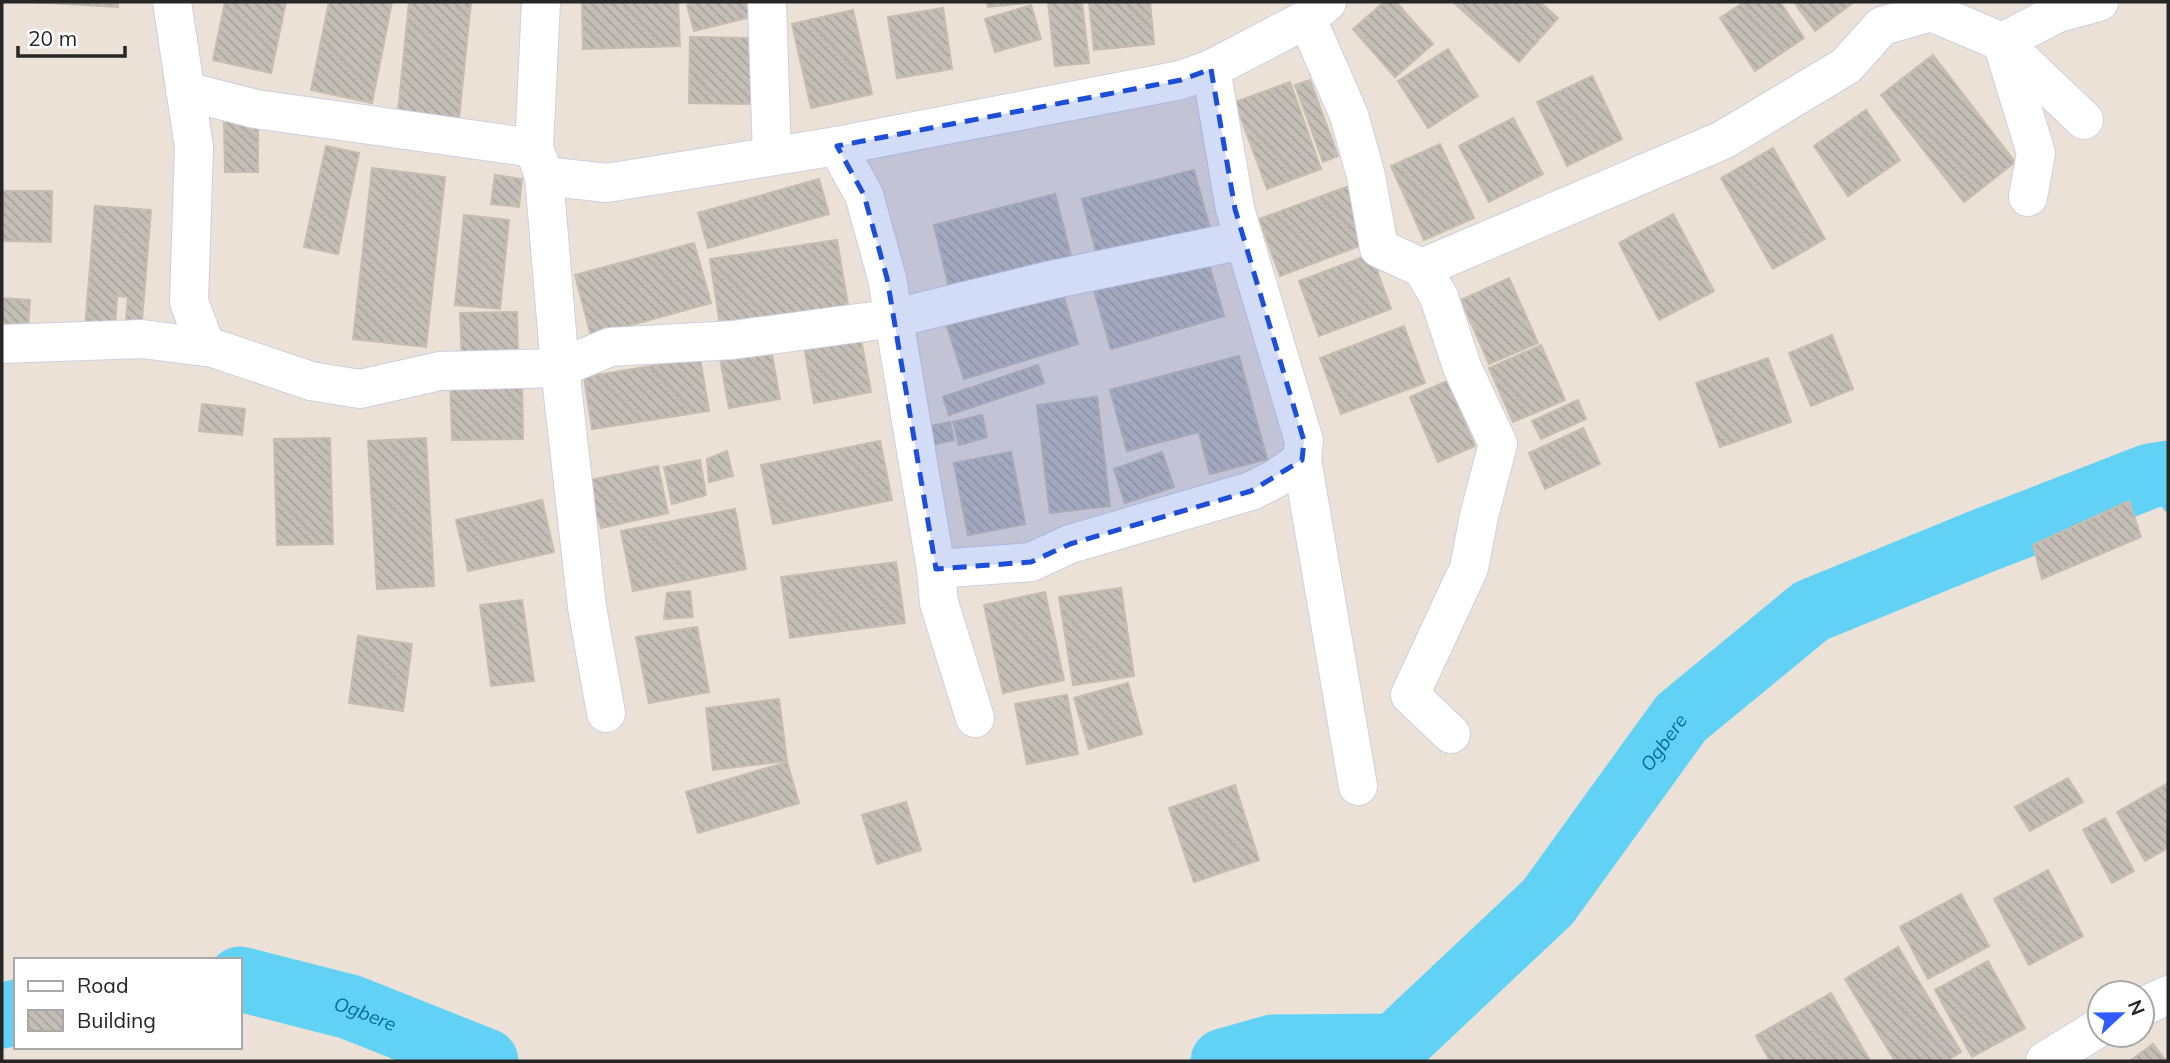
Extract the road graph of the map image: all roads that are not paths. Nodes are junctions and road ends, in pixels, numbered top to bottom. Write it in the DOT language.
graph roads {
  1 [pos="172,2"];
  2 [pos="541,2"];
  3 [pos="767,2"];
  4 [pos="2099,2"];
  5 [pos="1317,10"];
  6 [pos="2002,42"];
  7 [pos="1211,69"];
  8 [pos="185,91"];
  9 [pos="2084,120"];
  10 [pos="837,146"];
  11 [pos="772,156"];
  12 [pos="539,162"];
  13 [pos="2028,197"];
  14 [pos="1243,240"];
  15 [pos="1422,268"];
  16 [pos="189,302"];
  17 [pos="895,318"];
  18 [pos="164,342"];
  19 [pos="2,344"];
  20 [pos="206,347"];
  21 [pos="560,368"];
  22 [pos="1302,460"];
  23 [pos="936,569"];
  24 [pos="606,713"];
  25 [pos="975,718"];
  26 [pos="1451,734"];
  27 [pos="1359,786"];
  28 [pos="2086,1036"];
  29 [pos="2045,1061"];
  1 -- 8 [label="street"];
  2 -- 12 [label="street"];
  3 -- 11 [label="street"];
  4 -- 6 [label="street"];
  5 -- 7 [label="street"];
  5 -- 15 [label="street"];
  6 -- 9 [label="street"];
  6 -- 13 [label="street"];
  6 -- 15 [label="street"];
  7 -- 10 [label="street"];
  7 -- 14 [label="street"];
  8 -- 12 [label="street"];
  8 -- 16 [label="street"];
  10 -- 11 [label="street"];
  10 -- 17 [label="street"];
  11 -- 12 [label="street"];
  12 -- 21 [label="street"];
  14 -- 17 [label="street"];
  14 -- 22 [label="street"];
  15 -- 26 [label="street"];
  16 -- 18 [label="street"];
  16 -- 20 [label="street"];
  17 -- 21 [label="street"];
  17 -- 23 [label="street"];
  18 -- 19 [label="street"];
  18 -- 20 [label="street"];
  20 -- 21 [label="street"];
  21 -- 24 [label="street"];
  22 -- 23 [label="street"];
  22 -- 27 [label="street"];
  23 -- 25 [label="street"];
  28 -- 29 [label="street"];
}
